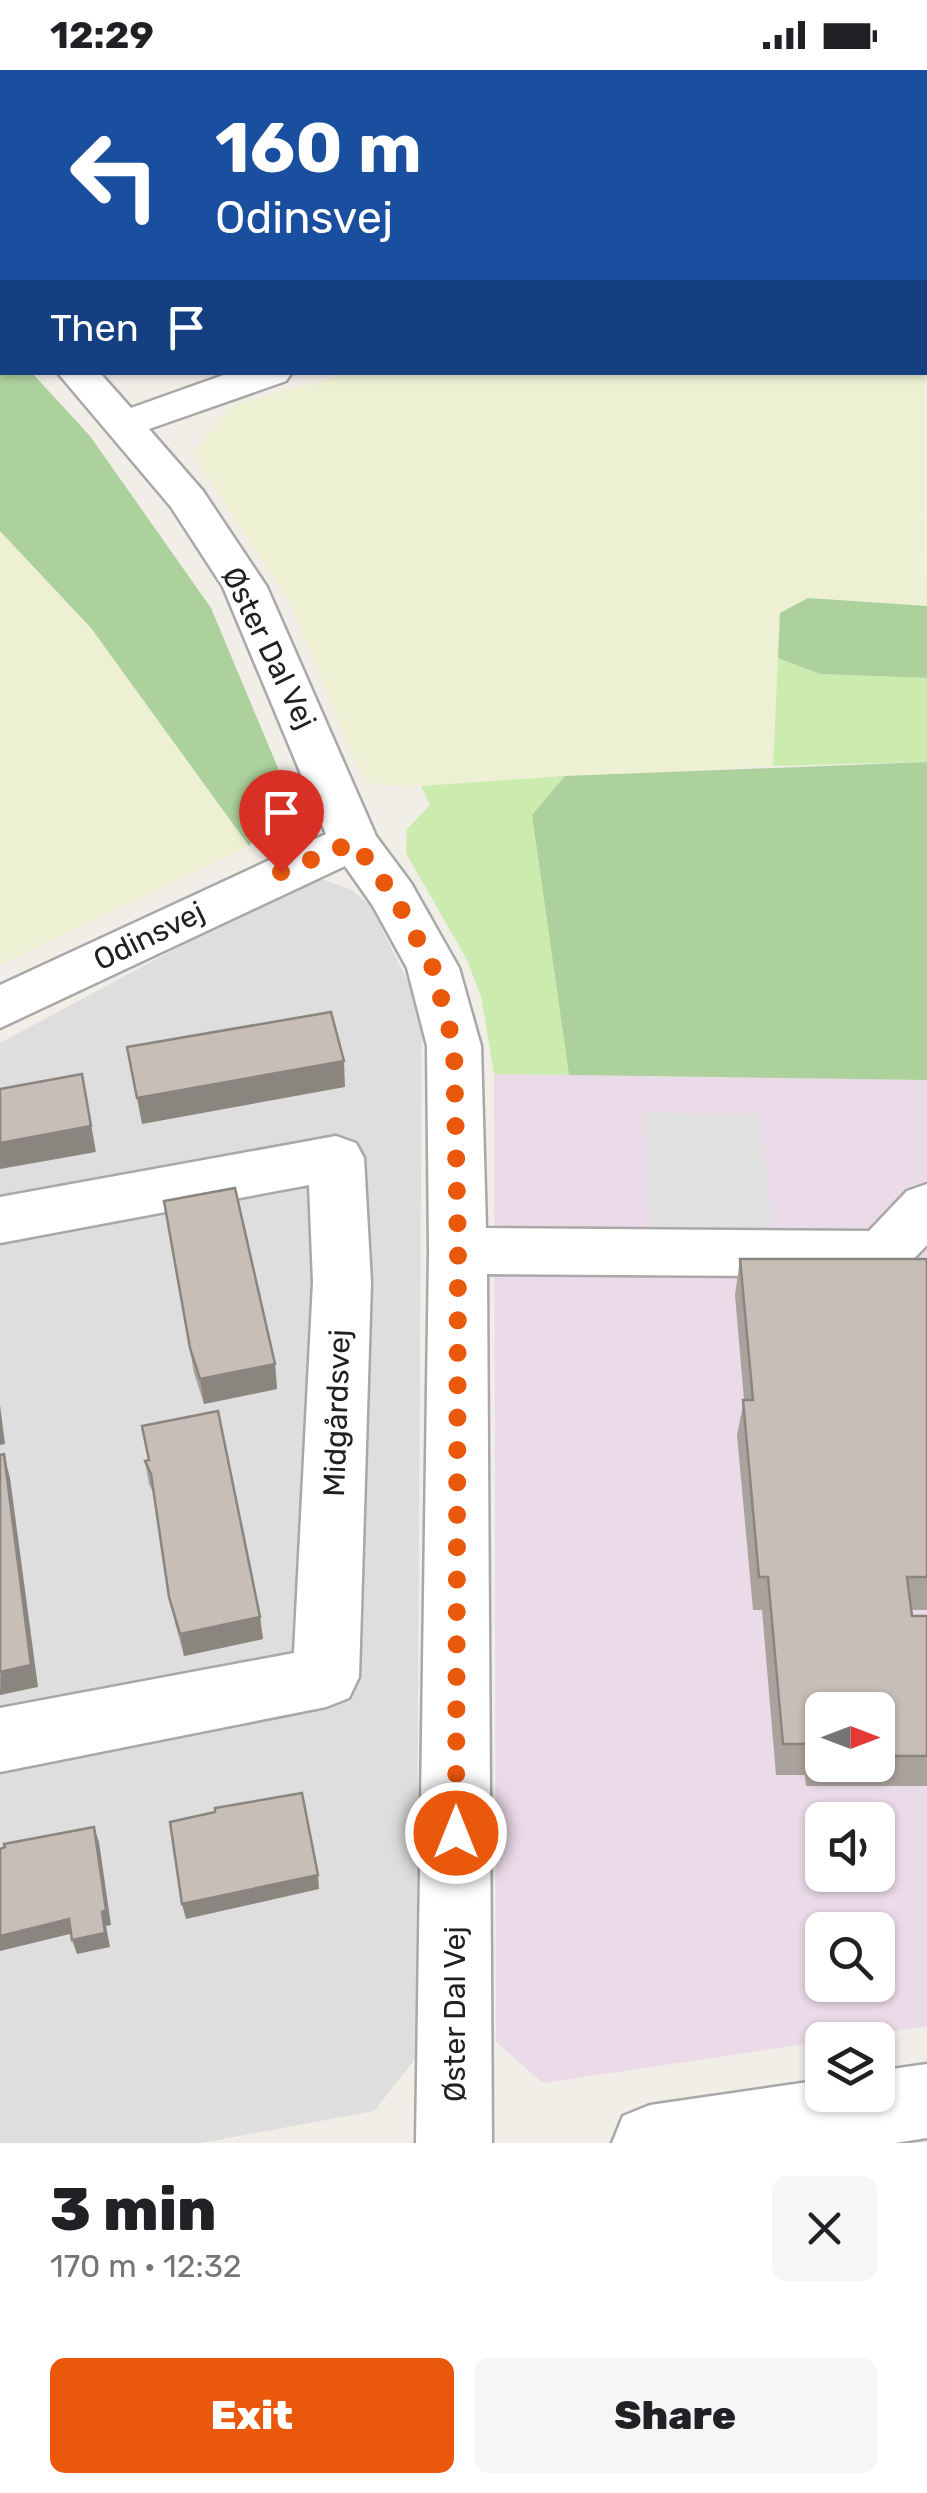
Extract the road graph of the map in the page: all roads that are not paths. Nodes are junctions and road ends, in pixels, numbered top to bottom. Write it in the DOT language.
graph roads {
  1 [pos="80,375"];
  2 [pos="264,375"];
  3 [pos="125,424"];
  4 [pos="354,842"];
  5 [pos="0,1008"];
  6 [pos="927,1207"];
  7 [pos="0,1220"];
  8 [pos="458,1251"];
  9 [pos="0,1740"];
  10 [pos="927,2101"];
  11 [pos="454,2143"];
  12 [pos="650,2143"];
  1 -- 3 [label="street, Øster Dal Vej"];
  2 -- 3 [label="street"];
  3 -- 4 [label="street, Øster Dal Vej"];
  4 -- 5 [label="street, Odinsvej"];
  4 -- 8 [label="street, Øster Dal Vej"];
  6 -- 8 [label="street"];
  7 -- 9 [label="street, Midgårdsvej"];
  8 -- 11 [label="street, Øster Dal Vej"];
  10 -- 12 [label="street"];
}
